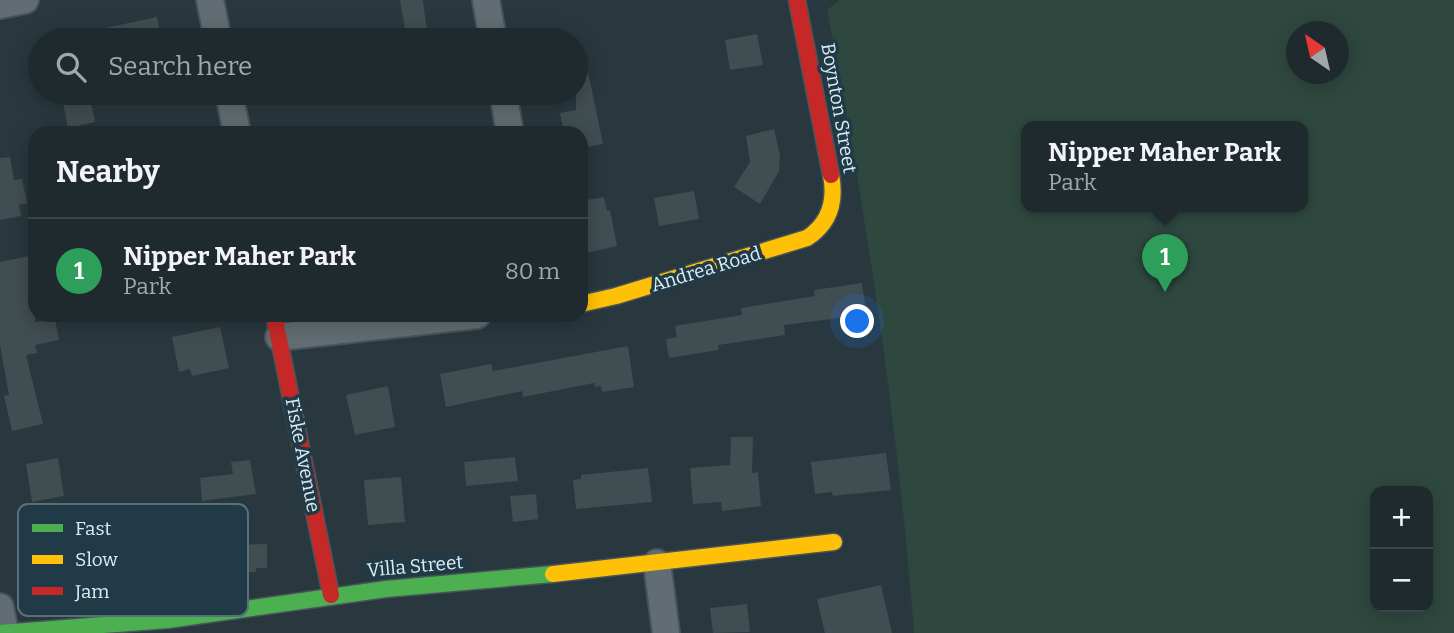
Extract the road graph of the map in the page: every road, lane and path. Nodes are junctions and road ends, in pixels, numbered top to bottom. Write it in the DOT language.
graph roads {
  1 [pos="26,0"];
  2 [pos="210,0"];
  3 [pos="486,0"];
  4 [pos="797,0"];
  5 [pos="0,5"];
  6 [pos="216,28"];
  7 [pos="491,28"];
  8 [pos="231,105"];
  9 [pos="505,105"];
  10 [pos="236,126"];
  11 [pos="509,126"];
  12 [pos="826,223"];
  13 [pos="588,302"];
  14 [pos="349,322"];
  15 [pos="276,326"];
  16 [pos="834,542"];
  17 [pos="657,563"];
  18 [pos="331,595"];
  19 [pos="0,607"];
  20 [pos="248,608"];
  21 [pos="194,616"];
  22 [pos="3,633"];
  23 [pos="666,633"];
  1 -- 5 [label="street"];
  2 -- 6 [label="street"];
  3 -- 7 [label="street"];
  4 -- 12 [label="street, Boynton Street"];
  8 -- 10 [label="street"];
  9 -- 11 [label="street"];
  12 -- 13 [label="street, Andrea Road"];
  14 -- 15 [label="street"];
  15 -- 18 [label="street, Fiske Avenue"];
  16 -- 17 [label="street, Villa Street"];
  17 -- 18 [label="street, Villa Street"];
  17 -- 23 [label="street"];
  18 -- 20 [label="street, Villa Street"];
  19 -- 22 [label="street"];
  21 -- 22 [label="street, Villa Street"];
}
